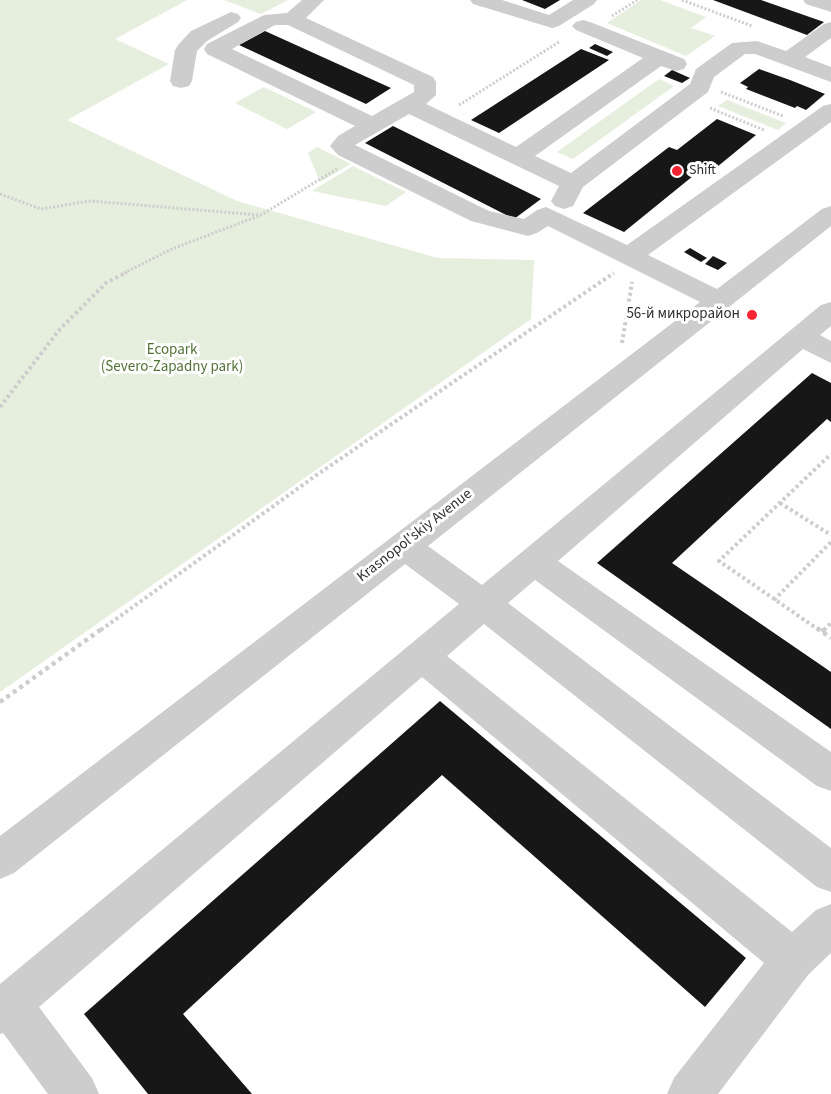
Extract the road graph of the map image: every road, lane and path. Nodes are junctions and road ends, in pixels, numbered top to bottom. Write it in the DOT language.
graph roads {
  1 [pos="314,0"];
  2 [pos="480,0"];
  3 [pos="587,0"];
  4 [pos="682,0"];
  5 [pos="813,0"];
  6 [pos="831,6"];
  7 [pos="243,12"];
  8 [pos="292,19"];
  9 [pos="583,26"];
  10 [pos="754,27"];
  11 [pos="831,28"];
  12 [pos="215,48"];
  13 [pos="186,50"];
  14 [pos="659,57"];
  15 [pos="789,59"];
  16 [pos="831,75"];
  17 [pos="181,81"];
  18 [pos="697,86"];
  19 [pos="409,105"];
  20 [pos="831,111"];
  21 [pos="438,118"];
  22 [pos="372,125"];
  23 [pos="800,134"];
  24 [pos="358,156"];
  25 [pos="518,157"];
  26 [pos="573,183"];
  27 [pos="0,194"];
  28 [pos="831,214"];
  29 [pos="261,215"];
  30 [pos="546,215"];
  31 [pos="633,256"];
  32 [pos="720,301"];
  33 [pos="831,311"];
  34 [pos="801,336"];
  35 [pos="621,347"];
  36 [pos="831,353"];
  37 [pos="0,407"];
  38 [pos="831,454"];
  39 [pos="780,503"];
  40 [pos="831,535"];
  41 [pos="831,542"];
  42 [pos="403,545"];
  43 [pos="535,562"];
  44 [pos="774,600"];
  45 [pos="485,605"];
  46 [pos="831,623"];
  47 [pos="822,632"];
  48 [pos="831,638"];
  49 [pos="423,657"];
  50 [pos="0,702"];
  51 [pos="831,774"];
  52 [pos="0,860"];
  53 [pos="831,873"];
  54 [pos="831,924"];
  55 [pos="793,960"];
  56 [pos="5,1008"];
  57 [pos="76,1094"];
  58 [pos="690,1094"];
  1 -- 8 [label="street"];
  2 -- 3 [label="street"];
  4 -- 10 [label="path"];
  5 -- 6 [label="street"];
  7 -- 13 [label="street"];
  8 -- 12 [label="street"];
  8 -- 19 [label="street"];
  9 -- 14 [label="street"];
  9 -- 21 [label="path"];
  11 -- 15 [label="street"];
  12 -- 13 [label="street"];
  12 -- 22 [label="street"];
  13 -- 17 [label="street"];
  14 -- 18 [label="street"];
  14 -- 25 [label="street"];
  15 -- 16 [label="street"];
  15 -- 18 [label="street"];
  18 -- 23 [label="path"];
  18 -- 23 [label="path"];
  18 -- 26 [label="street"];
  19 -- 21 [label="street"];
  19 -- 22 [label="street"];
  20 -- 23 [label="street"];
  21 -- 25 [label="street"];
  22 -- 24 [label="street"];
  23 -- 31 [label="street"];
  24 -- 29 [label="path"];
  24 -- 30 [label="street"];
  25 -- 26 [label="street"];
  26 -- 30 [label="street"];
  27 -- 29 [label="path"];
  28 -- 32 [label="street, Krasnopol'skiy Avenue"];
  29 -- 37 [label="path"];
  30 -- 31 [label="street"];
  31 -- 32 [label="street"];
  31 -- 35 [label="path"];
  31 -- 50 [label="path"];
  32 -- 42 [label="street, Krasnopol'skiy Avenue"];
  33 -- 34 [label="street"];
  34 -- 36 [label="street"];
  34 -- 43 [label="street"];
  38 -- 39 [label="path"];
  39 -- 40 [label="path"];
  39 -- 44 [label="path"];
  41 -- 44 [label="path"];
  42 -- 45 [label="street"];
  42 -- 52 [label="street, Krasnopol'skiy Avenue"];
  43 -- 45 [label="street"];
  43 -- 51 [label="street"];
  44 -- 47 [label="path"];
  45 -- 49 [label="street"];
  45 -- 53 [label="street"];
  46 -- 47 [label="path"];
  47 -- 48 [label="path"];
  49 -- 55 [label="street"];
  49 -- 56 [label="street"];
  54 -- 55 [label="street"];
  55 -- 58 [label="street"];
  56 -- 57 [label="street"];
}
